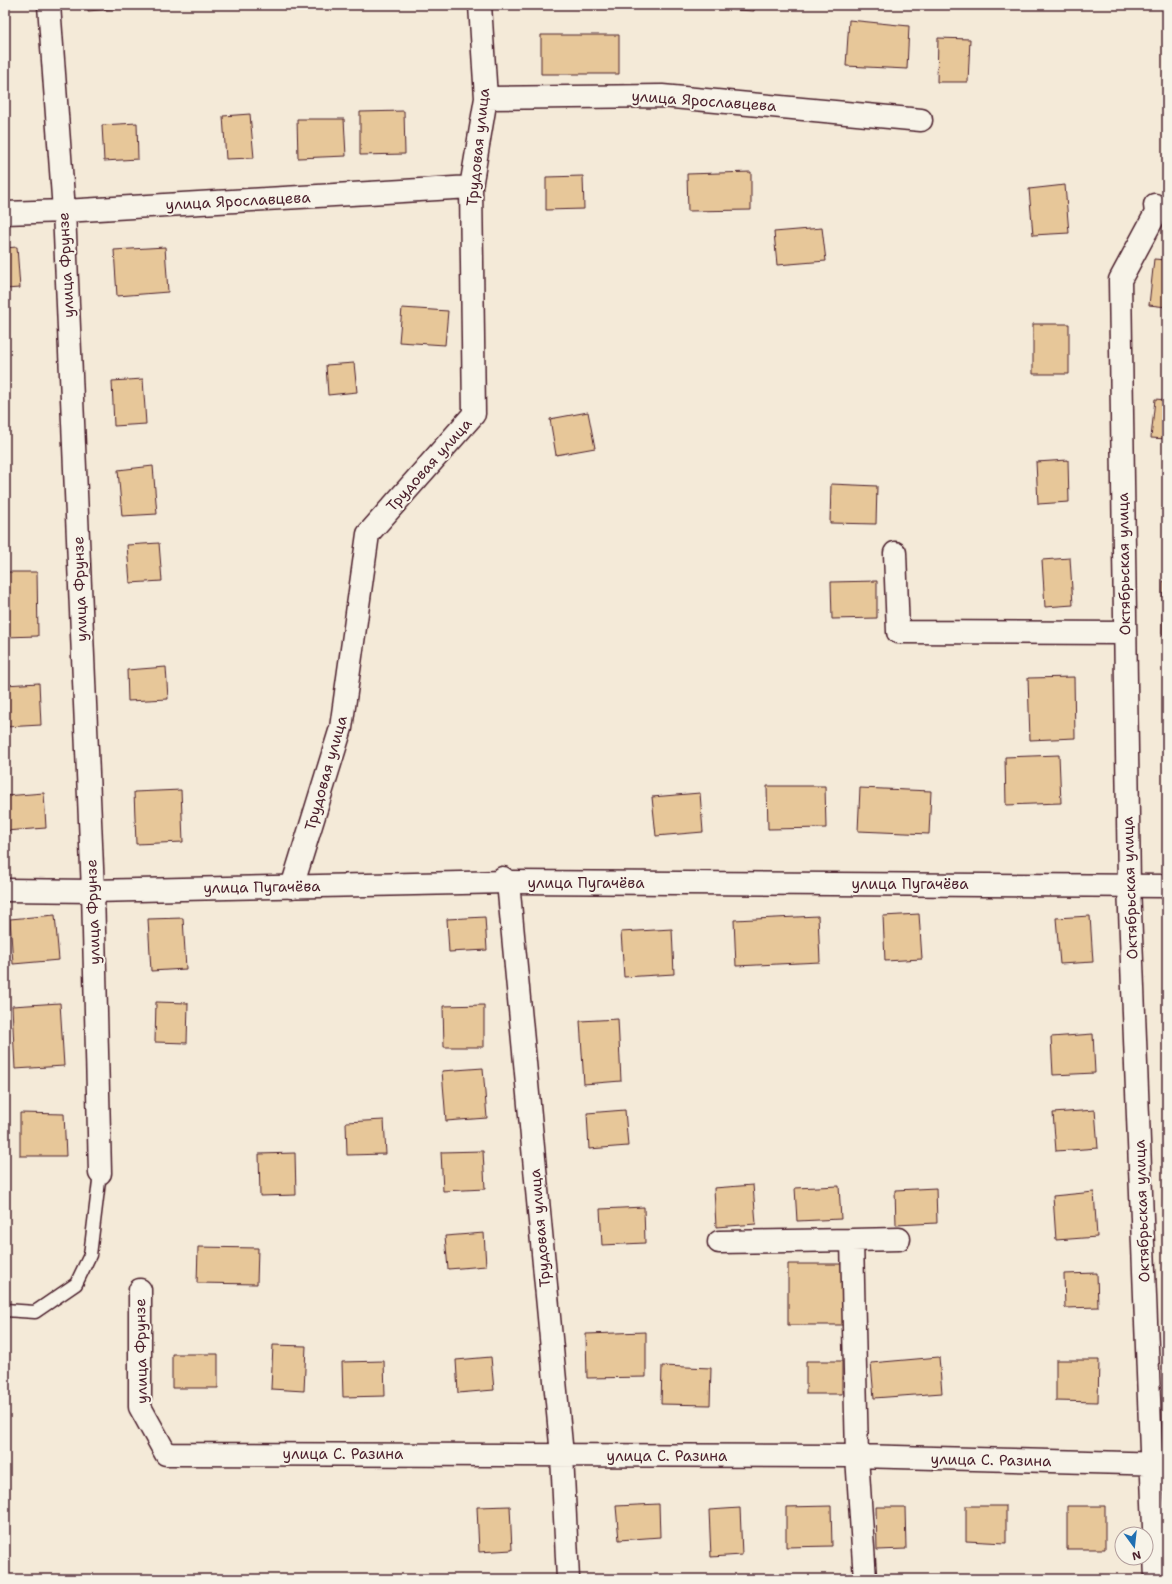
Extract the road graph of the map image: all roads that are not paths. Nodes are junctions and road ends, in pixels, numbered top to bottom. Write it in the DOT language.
graph roads {
  1 [pos="49,5"];
  2 [pos="480,5"];
  3 [pos="486,98"];
  4 [pos="921,120"];
  5 [pos="471,187"];
  6 [pos="1157,206"];
  7 [pos="64,211"];
  8 [pos="5,213"];
  9 [pos="895,553"];
  10 [pos="1125,633"];
  11 [pos="506,880"];
  12 [pos="1129,885"];
  13 [pos="1167,886"];
  14 [pos="292,887"];
  15 [pos="5,890"];
  16 [pos="93,891"];
  17 [pos="100,1173"];
  18 [pos="899,1239"];
  19 [pos="852,1240"];
  20 [pos="719,1242"];
  21 [pos="140,1290"];
  22 [pos="5,1310"];
  23 [pos="166,1454"];
  24 [pos="562,1455"];
  25 [pos="857,1456"];
  26 [pos="1159,1464"];
  27 [pos="568,1579"];
  28 [pos="865,1579"];
  29 [pos="1156,1579"];
  1 -- 7 [label="street, улица Фрунзе"];
  2 -- 3 [label="street, Трудовая улица"];
  3 -- 4 [label="street, улица Ярославцева"];
  3 -- 5 [label="street, Трудовая улица"];
  5 -- 7 [label="street, улица Ярославцева"];
  5 -- 14 [label="street, Трудовая улица"];
  6 -- 10 [label="street, Октябрьская улица"];
  7 -- 8 [label="street, улица Ярославцева"];
  7 -- 16 [label="street, улица Фрунзе"];
  9 -- 10 [label="street"];
  10 -- 12 [label="street, Октябрьская улица"];
  11 -- 12 [label="street, улица Пугачёва"];
  11 -- 14 [label="street, улица Пугачёва"];
  11 -- 24 [label="street, Трудовая улица"];
  12 -- 13 [label="street, улица Пугачёва"];
  12 -- 26 [label="street, Октябрьская улица"];
  14 -- 16 [label="street, улица Пугачёва"];
  15 -- 16 [label="street, улица Пугачёва"];
  16 -- 17 [label="street, улица Фрунзе"];
  17 -- 22 [label="lane"];
  18 -- 19 [label="street"];
  19 -- 20 [label="street"];
  19 -- 25 [label="street"];
  21 -- 23 [label="street, улица Фрунзе"];
  23 -- 24 [label="street, улица С. Разина"];
  24 -- 25 [label="street, улица С. Разина"];
  24 -- 27 [label="street, Трудовая улица"];
  25 -- 26 [label="street, улица С. Разина"];
  25 -- 28 [label="street"];
  26 -- 29 [label="street, Октябрьская улица"];
}
